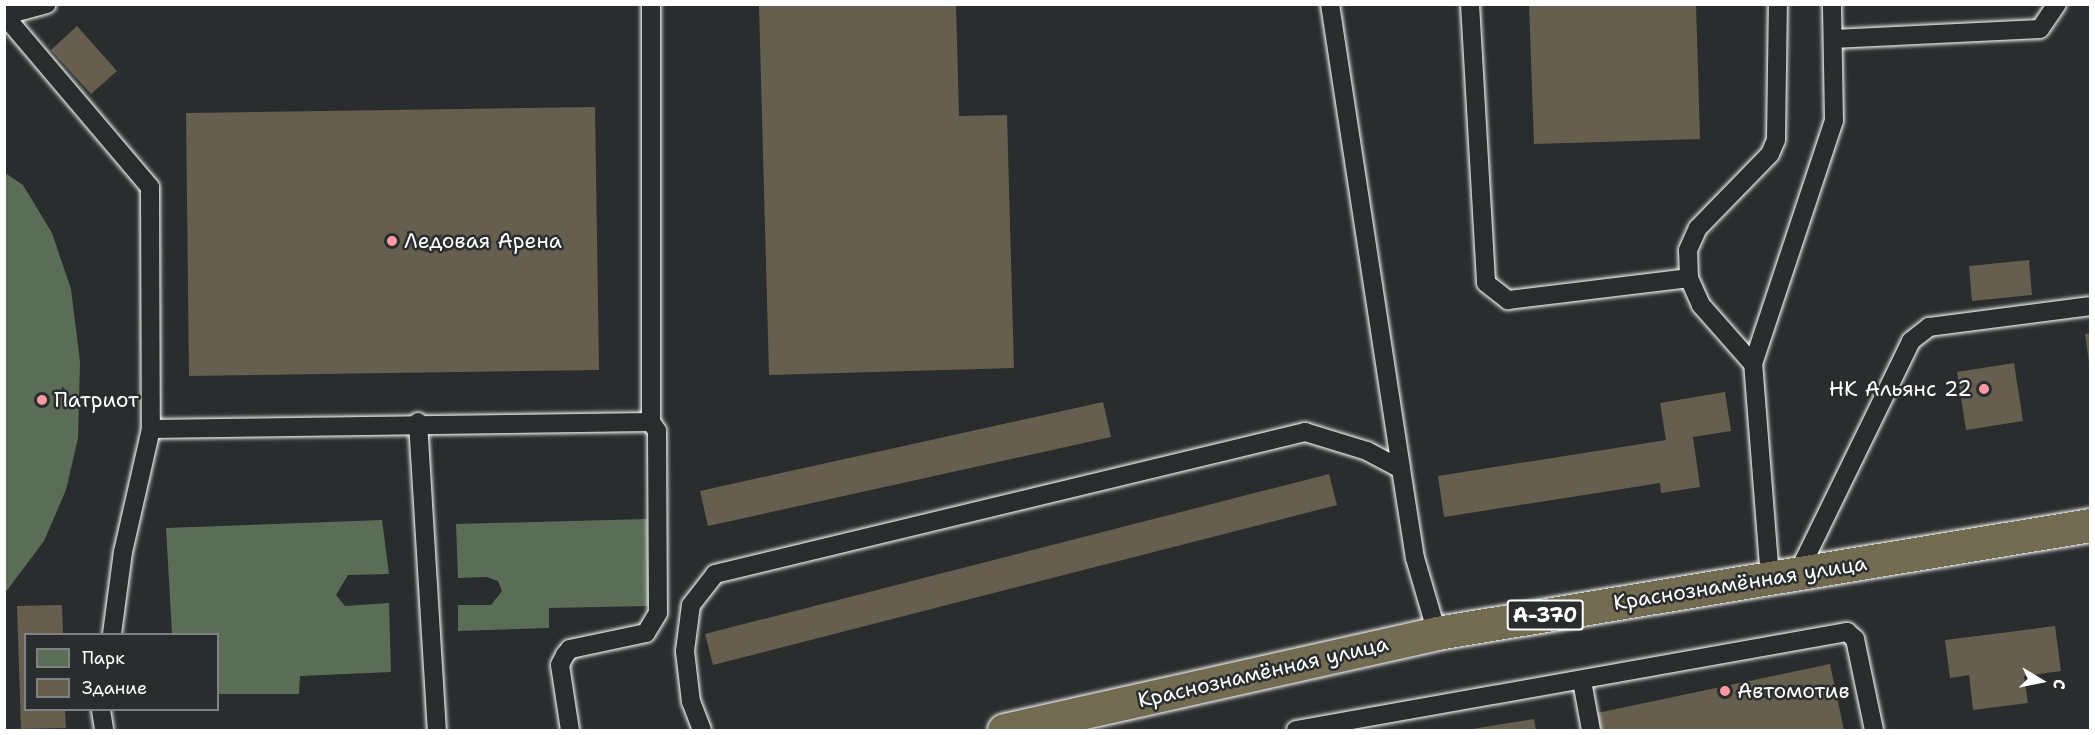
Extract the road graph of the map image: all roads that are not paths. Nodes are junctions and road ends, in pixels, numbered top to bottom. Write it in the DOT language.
graph roads {
  1 [pos="46,4"];
  2 [pos="651,4"];
  3 [pos="1330,4"];
  4 [pos="1470,4"];
  5 [pos="1778,4"];
  6 [pos="1832,4"];
  7 [pos="2057,4"];
  8 [pos="5,15"];
  9 [pos="1833,39"];
  10 [pos="1689,278"];
  11 [pos="2091,306"];
  12 [pos="1753,364"];
  13 [pos="418,422"];
  14 [pos="651,422"];
  15 [pos="151,429"];
  16 [pos="1401,469"];
  17 [pos="2091,525"];
  18 [pos="1784,575"];
  19 [pos="112,633"];
  20 [pos="1437,633"];
  21 [pos="1581,681"];
  22 [pos="101,711"];
  23 [pos="1362,725"];
  24 [pos="104,730"];
  25 [pos="437,730"];
  26 [pos="570,730"];
  27 [pos="702,730"];
  28 [pos="1004,730"];
  29 [pos="1296,730"];
  30 [pos="1591,730"];
  31 [pos="1874,730"];
  1 -- 8 [label="lane"];
  2 -- 14 [label="lane"];
  3 -- 16 [label="lane"];
  4 -- 10 [label="lane"];
  5 -- 10 [label="lane"];
  6 -- 9 [label="lane"];
  7 -- 9 [label="lane"];
  8 -- 15 [label="lane"];
  9 -- 12 [label="lane"];
  10 -- 12 [label="lane"];
  11 -- 18 [label="lane"];
  12 -- 18 [label="lane"];
  13 -- 14 [label="lane"];
  13 -- 15 [label="lane"];
  13 -- 25 [label="lane"];
  14 -- 26 [label="lane"];
  15 -- 19 [label="lane"];
  16 -- 20 [label="lane"];
  16 -- 27 [label="lane"];
  17 -- 18 [label="highway, Краснознамённая улица / А-370"];
  18 -- 20 [label="highway, Краснознамённая улица / А-370"];
  20 -- 28 [label="highway, Краснознамённая улица / А-370"];
  21 -- 23 [label="lane"];
  21 -- 30 [label="lane"];
  21 -- 31 [label="lane"];
  22 -- 24 [label="lane"];
  23 -- 29 [label="lane"];
}
